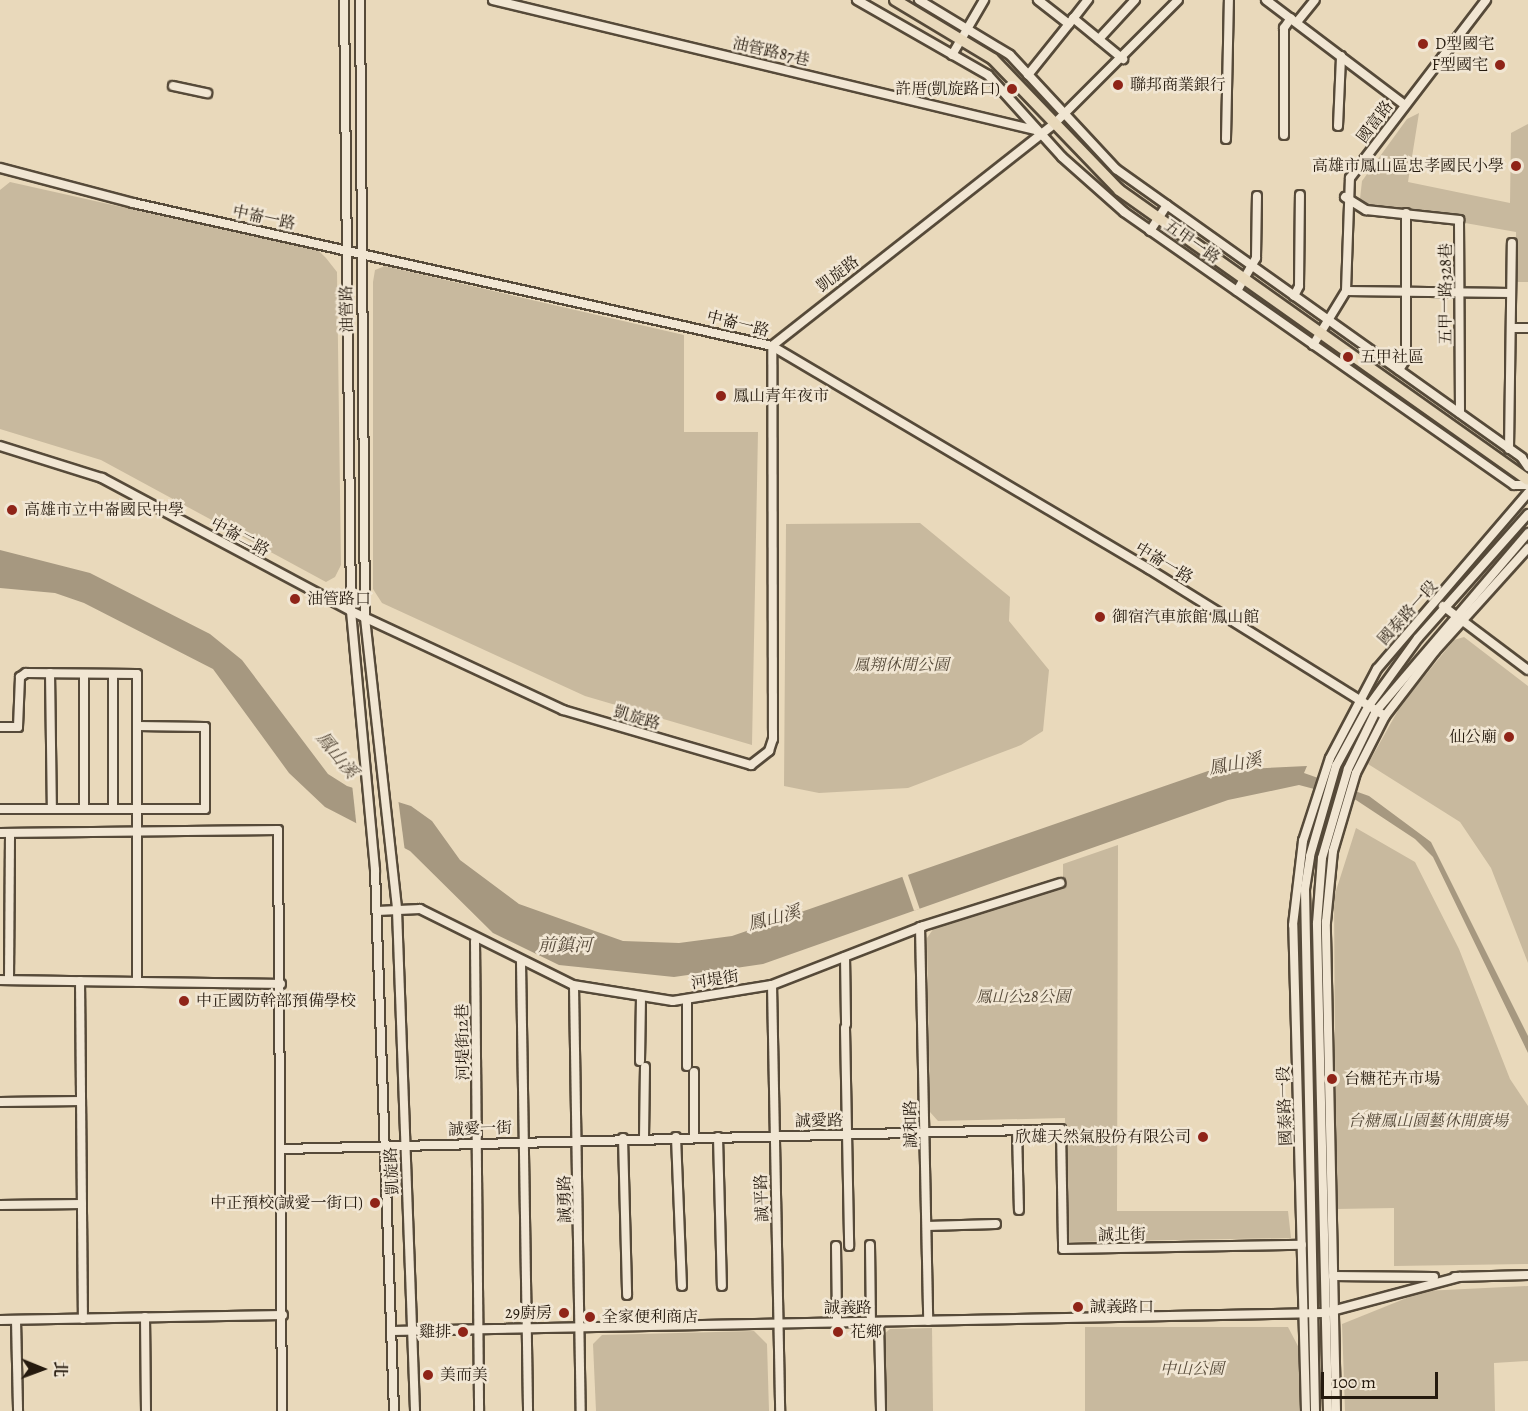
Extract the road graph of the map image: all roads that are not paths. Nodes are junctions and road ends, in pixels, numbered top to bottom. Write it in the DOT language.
graph roads {
  1 [pos="344,0"];
  2 [pos="360,0"];
  3 [pos="493,0"];
  4 [pos="857,0"];
  5 [pos="919,0"];
  6 [pos="984,0"];
  7 [pos="1038,0"];
  8 [pos="1088,0"];
  9 [pos="1135,0"];
  10 [pos="1178,0"];
  11 [pos="1228,0"];
  12 [pos="1266,0"];
  13 [pos="1315,0"];
  14 [pos="1486,0"];
  15 [pos="900,1"];
  16 [pos="893,20"];
  17 [pos="1294,20"];
  18 [pos="1071,21"];
  19 [pos="965,27"];
  20 [pos="960,38"];
  21 [pos="1099,39"];
  22 [pos="952,55"];
  23 [pos="1341,56"];
  24 [pos="1123,59"];
  25 [pos="1028,75"];
  26 [pos="173,86"];
  27 [pos="207,93"];
  28 [pos="1405,105"];
  29 [pos="1064,114"];
  30 [pos="1054,124"];
  31 [pos="1338,126"];
  32 [pos="1042,133"];
  33 [pos="1284,135"];
  34 [pos="1226,139"];
  35 [pos="0,168"];
  36 [pos="1257,195"];
  37 [pos="1300,195"];
  38 [pos="1345,197"];
  39 [pos="1167,205"];
  40 [pos="1406,213"];
  41 [pos="1158,217"];
  42 [pos="1150,231"];
  43 [pos="1512,243"];
  44 [pos="349,250"];
  45 [pos="360,253"];
  46 [pos="1252,266"];
  47 [pos="1245,278"];
  48 [pos="1237,291"];
  49 [pos="1346,291"];
  50 [pos="1407,292"];
  51 [pos="1459,292"];
  52 [pos="1512,293"];
  53 [pos="1294,296"];
  54 [pos="1329,320"];
  55 [pos="1511,328"];
  56 [pos="1528,328"];
  57 [pos="1322,332"];
  58 [pos="1313,345"];
  59 [pos="772,346"];
  60 [pos="1399,370"];
  61 [pos="1460,413"];
  62 [pos="0,446"];
  63 [pos="1509,449"];
  64 [pos="1528,467"];
  65 [pos="1528,480"];
  66 [pos="1528,485"];
  67 [pos="1528,493"];
  68 [pos="1528,514"];
  69 [pos="1528,533"];
  70 [pos="1528,549"];
  71 [pos="1438,602"];
  72 [pos="1447,608"];
  73 [pos="351,611"];
  74 [pos="1456,615"];
  75 [pos="365,618"];
  76 [pos="1464,622"];
  77 [pos="1528,670"];
  78 [pos="50,673"];
  79 [pos="84,674"];
  80 [pos="113,674"];
  81 [pos="1359,701"];
  82 [pos="1368,707"];
  83 [pos="1376,711"];
  84 [pos="1384,716"];
  85 [pos="138,726"];
  86 [pos="0,727"];
  87 [pos="1331,766"];
  88 [pos="1352,771"];
  89 [pos="1319,804"];
  90 [pos="113,808"];
  91 [pos="138,808"];
  92 [pos="0,809"];
  93 [pos="52,809"];
  94 [pos="84,809"];
  95 [pos="138,831"];
  96 [pos="10,832"];
  97 [pos="0,833"];
  98 [pos="1060,883"];
  99 [pos="397,910"];
  100 [pos="376,911"];
  101 [pos="920,927"];
  102 [pos="475,941"];
  103 [pos="844,957"];
  104 [pos="521,962"];
  105 [pos="0,980"];
  106 [pos="9,980"];
  107 [pos="80,981"];
  108 [pos="137,982"];
  109 [pos="281,984"];
  110 [pos="772,985"];
  111 [pos="574,986"];
  112 [pos="640,998"];
  113 [pos="687,999"];
  114 [pos="81,1101"];
  115 [pos="0,1102"];
  116 [pos="1061,1129"];
  117 [pos="1017,1130"];
  118 [pos="925,1132"];
  119 [pos="847,1134"];
  120 [pos="774,1135"];
  121 [pos="676,1137"];
  122 [pos="694,1137"];
  123 [pos="718,1137"];
  124 [pos="623,1138"];
  125 [pos="644,1138"];
  126 [pos="577,1139"];
  127 [pos="524,1141"];
  128 [pos="477,1143"];
  129 [pos="404,1145"];
  130 [pos="383,1146"];
  131 [pos="284,1149"];
  132 [pos="82,1204"];
  133 [pos="0,1205"];
  134 [pos="1019,1210"];
  135 [pos="996,1224"];
  136 [pos="927,1226"];
  137 [pos="849,1245"];
  138 [pos="870,1245"];
  139 [pos="1302,1245"];
  140 [pos="836,1246"];
  141 [pos="1528,1275"];
  142 [pos="1333,1276"];
  143 [pos="1459,1277"];
  144 [pos="682,1286"];
  145 [pos="722,1286"];
  146 [pos="627,1295"];
  147 [pos="1334,1312"];
  148 [pos="1303,1313"];
  149 [pos="1313,1313"];
  150 [pos="1324,1313"];
  151 [pos="283,1315"];
  152 [pos="145,1317"];
  153 [pos="83,1318"];
  154 [pos="0,1320"];
  155 [pos="16,1320"];
  156 [pos="928,1321"];
  157 [pos="778,1322"];
  158 [pos="837,1322"];
  159 [pos="875,1322"];
  160 [pos="580,1326"];
  161 [pos="479,1327"];
  162 [pos="527,1327"];
  163 [pos="413,1329"];
  164 [pos="392,1330"];
  165 [pos="1335,1364"];
  166 [pos="1326,1365"];
  167 [pos="18,1411"];
  168 [pos="146,1411"];
  169 [pos="282,1411"];
  170 [pos="394,1411"];
  171 [pos="415,1411"];
  172 [pos="479,1411"];
  173 [pos="528,1411"];
  174 [pos="581,1411"];
  175 [pos="780,1411"];
  176 [pos="881,1411"];
  177 [pos="1306,1411"];
  178 [pos="1315,1411"];
  179 [pos="1328,1411"];
  180 [pos="1336,1411"];
  1 -- 44 [label="street, 油管路"];
  2 -- 45 [label="street, 油管路"];
  3 -- 32 [label="street, 油管路87巷"];
  4 -- 16 [label="street, 五甲一路"];
  5 -- 19 [label="street, 五甲一路"];
  6 -- 19 [label="street"];
  7 -- 18 [label="street"];
  8 -- 18 [label="street"];
  9 -- 21 [label="street"];
  10 -- 24 [label="street, 凱旋路"];
  11 -- 34 [label="street"];
  12 -- 17 [label="street"];
  13 -- 17 [label="street"];
  14 -- 28 [label="street, 國富路"];
  15 -- 16 [label="street"];
  15 -- 20 [label="main road, 五甲一路"];
  16 -- 22 [label="street, 五甲一路"];
  17 -- 23 [label="street"];
  17 -- 33 [label="street"];
  18 -- 21 [label="street"];
  18 -- 25 [label="street"];
  19 -- 20 [label="street"];
  19 -- 25 [label="street, 五甲一路"];
  20 -- 22 [label="street"];
  20 -- 30 [label="main road, 五甲一路"];
  21 -- 24 [label="street"];
  22 -- 32 [label="street, 五甲一路"];
  23 -- 28 [label="street"];
  23 -- 31 [label="street"];
  24 -- 29 [label="street, 凱旋路"];
  25 -- 29 [label="street, 五甲一路"];
  26 -- 27 [label="street"];
  28 -- 38 [label="street, 國富路"];
  29 -- 30 [label="street, 凱旋路"];
  29 -- 39 [label="street, 五甲一路"];
  30 -- 32 [label="street, 凱旋路"];
  30 -- 41 [label="main road, 五甲一路"];
  32 -- 42 [label="street, 五甲一路"];
  32 -- 59 [label="street, 凱旋路"];
  35 -- 44 [label="street, 中崙一路"];
  36 -- 46 [label="street"];
  37 -- 53 [label="street"];
  38 -- 40 [label="street, 五甲一路328巷"];
  38 -- 49 [label="street, 國富路"];
  39 -- 41 [label="street"];
  39 -- 46 [label="street, 五甲一路"];
  40 -- 50 [label="street"];
  40 -- 51 [label="street, 五甲一路328巷"];
  41 -- 42 [label="street"];
  41 -- 47 [label="main road, 五甲一路"];
  42 -- 48 [label="street, 五甲一路"];
  43 -- 52 [label="street"];
  44 -- 45 [label="street, 中崙一路"];
  44 -- 73 [label="street, 油管路"];
  45 -- 59 [label="street, 中崙一路"];
  45 -- 75 [label="street, 油管路"];
  46 -- 47 [label="street"];
  46 -- 53 [label="street, 五甲一路"];
  47 -- 48 [label="street"];
  47 -- 57 [label="main road, 五甲一路"];
  48 -- 58 [label="street, 五甲一路"];
  49 -- 50 [label="street"];
  49 -- 54 [label="street"];
  50 -- 51 [label="street"];
  50 -- 60 [label="street"];
  51 -- 52 [label="street"];
  51 -- 61 [label="street, 五甲一路328巷"];
  52 -- 55 [label="street"];
  53 -- 54 [label="street, 五甲一路"];
  54 -- 57 [label="street"];
  54 -- 60 [label="street, 五甲一路"];
  55 -- 56 [label="street"];
  55 -- 63 [label="street"];
  57 -- 58 [label="street"];
  57 -- 65 [label="main road, 五甲一路"];
  58 -- 66 [label="street, 五甲一路"];
  59 -- 75 [label="street, 凱旋路"];
  59 -- 81 [label="street, 中崙一路"];
  60 -- 61 [label="street, 五甲一路"];
  61 -- 63 [label="street, 五甲一路"];
  62 -- 73 [label="street, 中崙二路"];
  63 -- 64 [label="street, 五甲一路"];
  67 -- 71 [label="street, 國泰路一段"];
  68 -- 72 [label="street, 國泰路一段"];
  69 -- 74 [label="street"];
  70 -- 76 [label="street"];
  71 -- 72 [label="street"];
  71 -- 81 [label="street, 國泰路一段"];
  72 -- 74 [label="street"];
  72 -- 82 [label="street, 國泰路一段"];
  73 -- 75 [label="street, 中崙二路"];
  73 -- 100 [label="street, 凱旋路"];
  74 -- 76 [label="street"];
  74 -- 83 [label="street"];
  75 -- 99 [label="street, 凱旋路"];
  76 -- 77 [label="street"];
  76 -- 84 [label="street"];
  78 -- 79 [label="street"];
  78 -- 86 [label="street"];
  78 -- 93 [label="street"];
  79 -- 80 [label="street"];
  79 -- 94 [label="street"];
  80 -- 85 [label="street"];
  80 -- 90 [label="street"];
  81 -- 82 [label="street, 中崙一路"];
  81 -- 87 [label="street, 國泰路一段"];
  82 -- 83 [label="street, 中崙一路"];
  82 -- 87 [label="street, 國泰路一段"];
  83 -- 84 [label="street, 中崙一路"];
  83 -- 88 [label="street"];
  84 -- 88 [label="street"];
  85 -- 91 [label="street"];
  85 -- 91 [label="street"];
  87 -- 89 [label="street"];
  88 -- 142 [label="street"];
  88 -- 150 [label="street"];
  89 -- 139 [label="street, 國泰路一段"];
  89 -- 149 [label="street, 國泰路一段"];
  90 -- 91 [label="street"];
  90 -- 94 [label="street"];
  91 -- 95 [label="street"];
  92 -- 93 [label="street"];
  93 -- 94 [label="street"];
  95 -- 96 [label="street"];
  95 -- 108 [label="street"];
  95 -- 109 [label="street"];
  96 -- 97 [label="street"];
  96 -- 106 [label="street"];
  98 -- 101 [label="street, 河堤街"];
  99 -- 100 [label="street, 河堤街"];
  99 -- 102 [label="street, 河堤街"];
  99 -- 129 [label="street, 凱旋路"];
  100 -- 130 [label="street, 凱旋路"];
  101 -- 103 [label="street, 河堤街"];
  101 -- 118 [label="street, 誠和路"];
  102 -- 104 [label="street, 河堤街"];
  102 -- 128 [label="street, 河堤街12巷"];
  103 -- 110 [label="street, 河堤街"];
  103 -- 119 [label="street"];
  104 -- 111 [label="street, 河堤街"];
  104 -- 127 [label="street"];
  105 -- 106 [label="street"];
  106 -- 107 [label="street"];
  107 -- 108 [label="street"];
  107 -- 114 [label="street"];
  108 -- 109 [label="street"];
  109 -- 131 [label="street"];
  110 -- 113 [label="street, 河堤街"];
  110 -- 120 [label="street, 誠平路"];
  111 -- 112 [label="street, 河堤街"];
  111 -- 126 [label="street, 誠勇路"];
  112 -- 113 [label="street, 河堤街"];
  112 -- 125 [label="street"];
  113 -- 122 [label="street"];
  114 -- 115 [label="street"];
  114 -- 132 [label="street"];
  116 -- 117 [label="street, 誠愛路"];
  116 -- 139 [label="street, 誠北街"];
  117 -- 118 [label="street, 誠愛路"];
  117 -- 134 [label="street"];
  118 -- 119 [label="street, 誠愛路"];
  118 -- 136 [label="street, 誠和路"];
  119 -- 120 [label="street, 誠愛路"];
  119 -- 137 [label="street"];
  120 -- 123 [label="street, 誠愛路"];
  120 -- 157 [label="street, 誠平路"];
  121 -- 122 [label="street, 誠愛路"];
  121 -- 125 [label="street, 誠愛路"];
  121 -- 144 [label="street"];
  122 -- 123 [label="street, 誠愛路"];
  123 -- 145 [label="street"];
  124 -- 125 [label="street, 誠愛路"];
  124 -- 126 [label="street, 誠愛路"];
  124 -- 146 [label="street"];
  126 -- 127 [label="street, 誠愛一街"];
  126 -- 160 [label="street, 誠勇路"];
  127 -- 128 [label="street, 誠愛一街"];
  127 -- 162 [label="street"];
  128 -- 129 [label="street, 誠愛一街"];
  128 -- 161 [label="street, 河堤街12巷"];
  129 -- 130 [label="street, 誠愛一街"];
  129 -- 163 [label="street, 凱旋路"];
  130 -- 131 [label="street, 誠愛一街"];
  130 -- 164 [label="street, 凱旋路"];
  131 -- 151 [label="street"];
  132 -- 133 [label="street"];
  132 -- 153 [label="street"];
  135 -- 136 [label="street"];
  136 -- 156 [label="street, 誠和路"];
  138 -- 159 [label="street"];
  139 -- 148 [label="street, 國泰路一段"];
  140 -- 158 [label="street"];
  141 -- 143 [label="street"];
  142 -- 143 [label="street"];
  142 -- 147 [label="street"];
  143 -- 147 [label="street, 誠義路"];
  147 -- 150 [label="street, 誠義路"];
  147 -- 165 [label="street"];
  148 -- 149 [label="street, 誠義路"];
  148 -- 156 [label="street, 誠義路"];
  148 -- 177 [label="street, 國泰路一段"];
  149 -- 150 [label="street, 誠義路"];
  149 -- 178 [label="street, 國泰路一段"];
  150 -- 166 [label="street"];
  151 -- 152 [label="street"];
  151 -- 169 [label="street"];
  152 -- 153 [label="street"];
  152 -- 168 [label="street"];
  153 -- 155 [label="street"];
  154 -- 155 [label="street"];
  155 -- 167 [label="street"];
  156 -- 159 [label="street, 誠義路"];
  157 -- 158 [label="street, 誠義路"];
  157 -- 160 [label="street, 誠義路"];
  157 -- 175 [label="street, 誠平路"];
  158 -- 159 [label="street, 誠義路"];
  159 -- 176 [label="street"];
  160 -- 162 [label="street, 誠義路"];
  160 -- 174 [label="street, 誠勇路"];
  161 -- 162 [label="street, 誠義路"];
  161 -- 163 [label="street, 誠義路"];
  161 -- 172 [label="street, 河堤街12巷"];
  162 -- 173 [label="street"];
  163 -- 164 [label="street, 誠義路"];
  163 -- 171 [label="street, 凱旋路"];
  164 -- 170 [label="street, 凱旋路"];
  165 -- 166 [label="street"];
  165 -- 180 [label="street"];
  166 -- 179 [label="street"];
}
